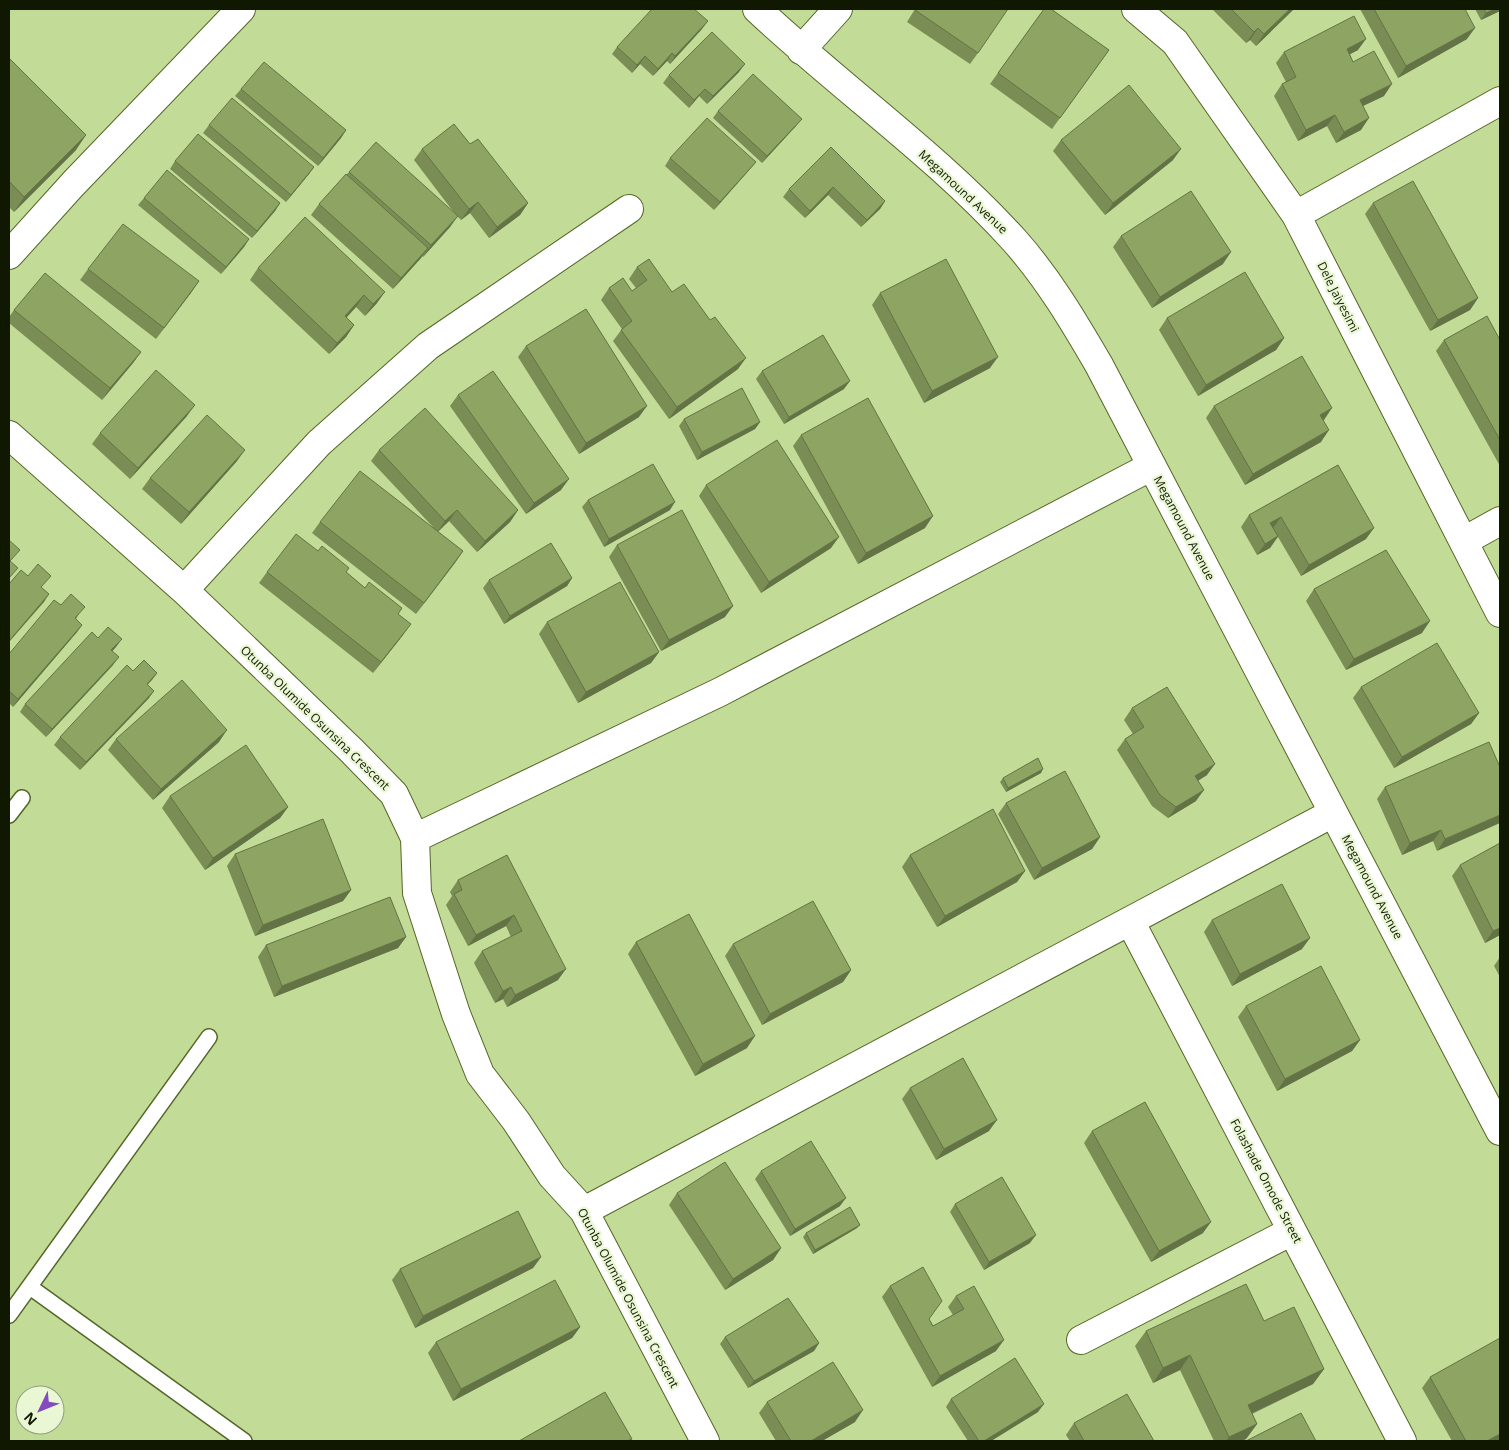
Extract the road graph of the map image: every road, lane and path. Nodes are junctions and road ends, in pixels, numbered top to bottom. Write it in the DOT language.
graph roads {
  1 [pos="241,9"];
  2 [pos="757,9"];
  3 [pos="838,9"];
  4 [pos="1136,9"];
  5 [pos="802,50"];
  6 [pos="1500,101"];
  7 [pos="629,209"];
  8 [pos="1296,215"];
  9 [pos="9,255"];
  10 [pos="9,434"];
  11 [pos="1152,466"];
  12 [pos="1500,521"];
  13 [pos="1464,542"];
  14 [pos="184,590"];
  15 [pos="1500,613"];
  16 [pos="22,798"];
  17 [pos="1333,813"];
  18 [pos="9,816"];
  19 [pos="415,838"];
  20 [pos="1130,921"];
  21 [pos="209,1037"];
  22 [pos="1500,1130"];
  23 [pos="584,1211"];
  24 [pos="1292,1231"];
  25 [pos="30,1287"];
  26 [pos="9,1315"];
  27 [pos="1081,1340"];
  28 [pos="244,1441"];
  29 [pos="704,1441"];
  30 [pos="1402,1441"];
  1 -- 9 [label="street"];
  2 -- 5 [label="street, Megamound Avenue"];
  3 -- 5 [label="street"];
  4 -- 8 [label="street, Dele Jaiyesimi"];
  5 -- 11 [label="street, Megamound Avenue"];
  6 -- 8 [label="street"];
  7 -- 14 [label="street"];
  8 -- 13 [label="street, Dele Jaiyesimi"];
  10 -- 14 [label="street, Otunba Olumide Osunsina Crescent"];
  11 -- 17 [label="street, Megamound Avenue"];
  11 -- 19 [label="street"];
  12 -- 13 [label="street"];
  13 -- 15 [label="street, Dele Jaiyesimi"];
  14 -- 19 [label="street, Otunba Olumide Osunsina Crescent"];
  16 -- 18 [label="lane"];
  17 -- 20 [label="street"];
  17 -- 22 [label="street, Megamound Avenue"];
  19 -- 23 [label="street, Otunba Olumide Osunsina Crescent"];
  20 -- 23 [label="street"];
  20 -- 24 [label="street, Folashade Omode Street"];
  21 -- 25 [label="lane"];
  23 -- 29 [label="street, Otunba Olumide Osunsina Crescent"];
  24 -- 27 [label="street"];
  24 -- 30 [label="street, Folashade Omode Street"];
  25 -- 26 [label="lane"];
  25 -- 28 [label="lane"];
}
